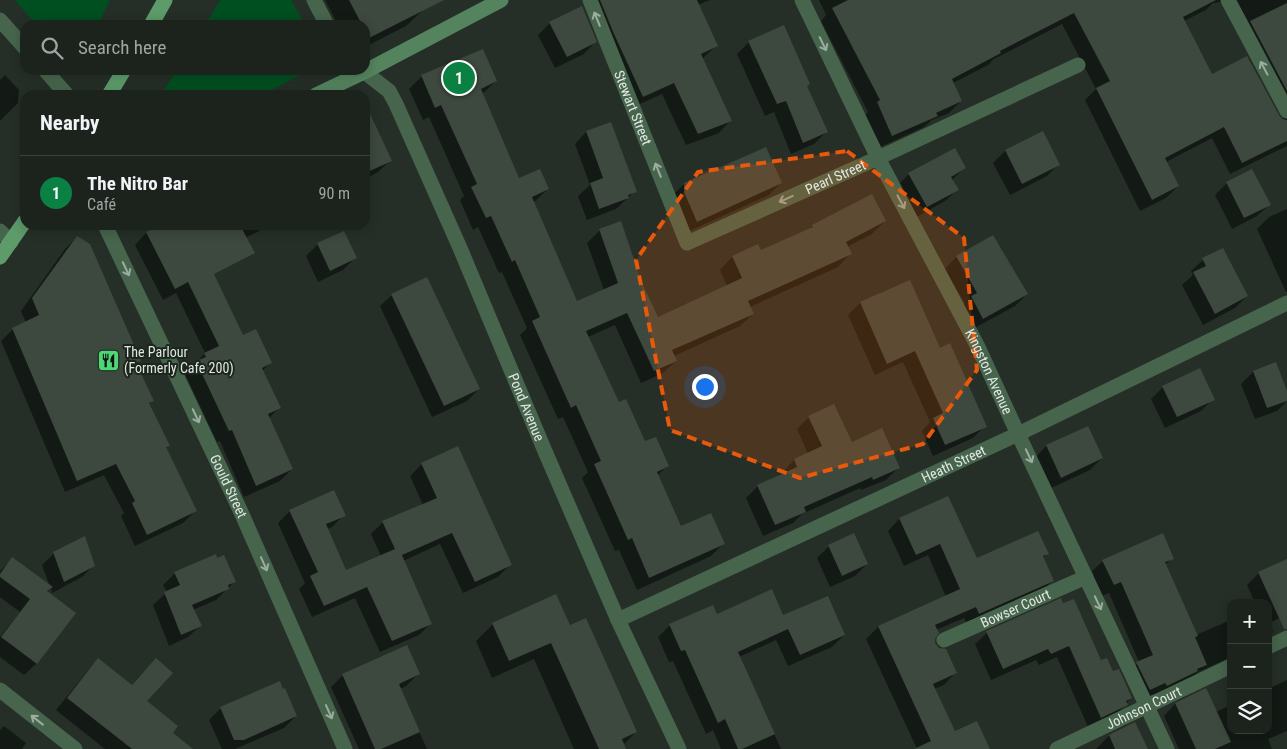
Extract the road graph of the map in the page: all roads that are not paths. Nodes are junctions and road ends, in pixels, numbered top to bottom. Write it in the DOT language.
graph roads {
  1 [pos="165,0"];
  2 [pos="314,0"];
  3 [pos="501,0"];
  4 [pos="590,0"];
  5 [pos="802,0"];
  6 [pos="1228,0"];
  7 [pos="0,20"];
  8 [pos="153,20"];
  9 [pos="324,20"];
  10 [pos="20,42"];
  11 [pos="1078,64"];
  12 [pos="370,67"];
  13 [pos="49,75"];
  14 [pos="121,75"];
  15 [pos="355,75"];
  16 [pos="368,75"];
  17 [pos="63,90"];
  18 [pos="112,90"];
  19 [pos="326,90"];
  20 [pos="1283,96"];
  21 [pos="1287,111"];
  22 [pos="878,158"];
  23 [pos="676,215"];
  24 [pos="20,225"];
  25 [pos="107,230"];
  26 [pos="5,236"];
  27 [pos="0,257"];
  28 [pos="1287,303"];
  29 [pos="1018,434"];
  30 [pos="1086,577"];
  31 [pos="618,620"];
  32 [pos="1287,638"];
  33 [pos="944,640"];
  34 [pos="1272,645"];
  35 [pos="1227,668"];
  36 [pos="0,690"];
  37 [pos="1146,707"];
  38 [pos="75,749"];
  39 [pos="345,749"];
  40 [pos="679,749"];
  41 [pos="1057,749"];
  42 [pos="1168,749"];
  1 -- 8 [label="main road"];
  2 -- 9 [label="street"];
  3 -- 12 [label="street"];
  23 -- 4 [label="street, Stewart Street, one-way"];
  5 -- 22 [label="street, Kingston Avenue, one-way"];
  20 -- 6 [label="street, one-way"];
  7 -- 10 [label="street"];
  11 -- 22 [label="street, Pearl Street"];
  13 -- 17 [label="street"];
  14 -- 18 [label="main road"];
  15 -- 19 [label="street"];
  16 -- 31 [label="street, Pond Avenue"];
  20 -- 21 [label="street"];
  22 -- 23 [label="street, Pearl Street, one-way"];
  22 -- 29 [label="street, Kingston Avenue, one-way"];
  24 -- 26 [label="main road"];
  25 -- 39 [label="street, Gould Street, one-way"];
  26 -- 27 [label="main road"];
  28 -- 29 [label="street, Heath Street"];
  29 -- 30 [label="street, Kingston Avenue, one-way"];
  29 -- 31 [label="street, Heath Street"];
  30 -- 33 [label="street, Bowser Court"];
  30 -- 37 [label="street, Kingston Avenue, one-way"];
  31 -- 40 [label="street, Pond Avenue"];
  32 -- 34 [label="street"];
  35 -- 37 [label="street, Johnson Court"];
  38 -- 36 [label="street, one-way"];
  37 -- 41 [label="street, Johnson Court"];
  37 -- 42 [label="street, Kingston Avenue"];
}
